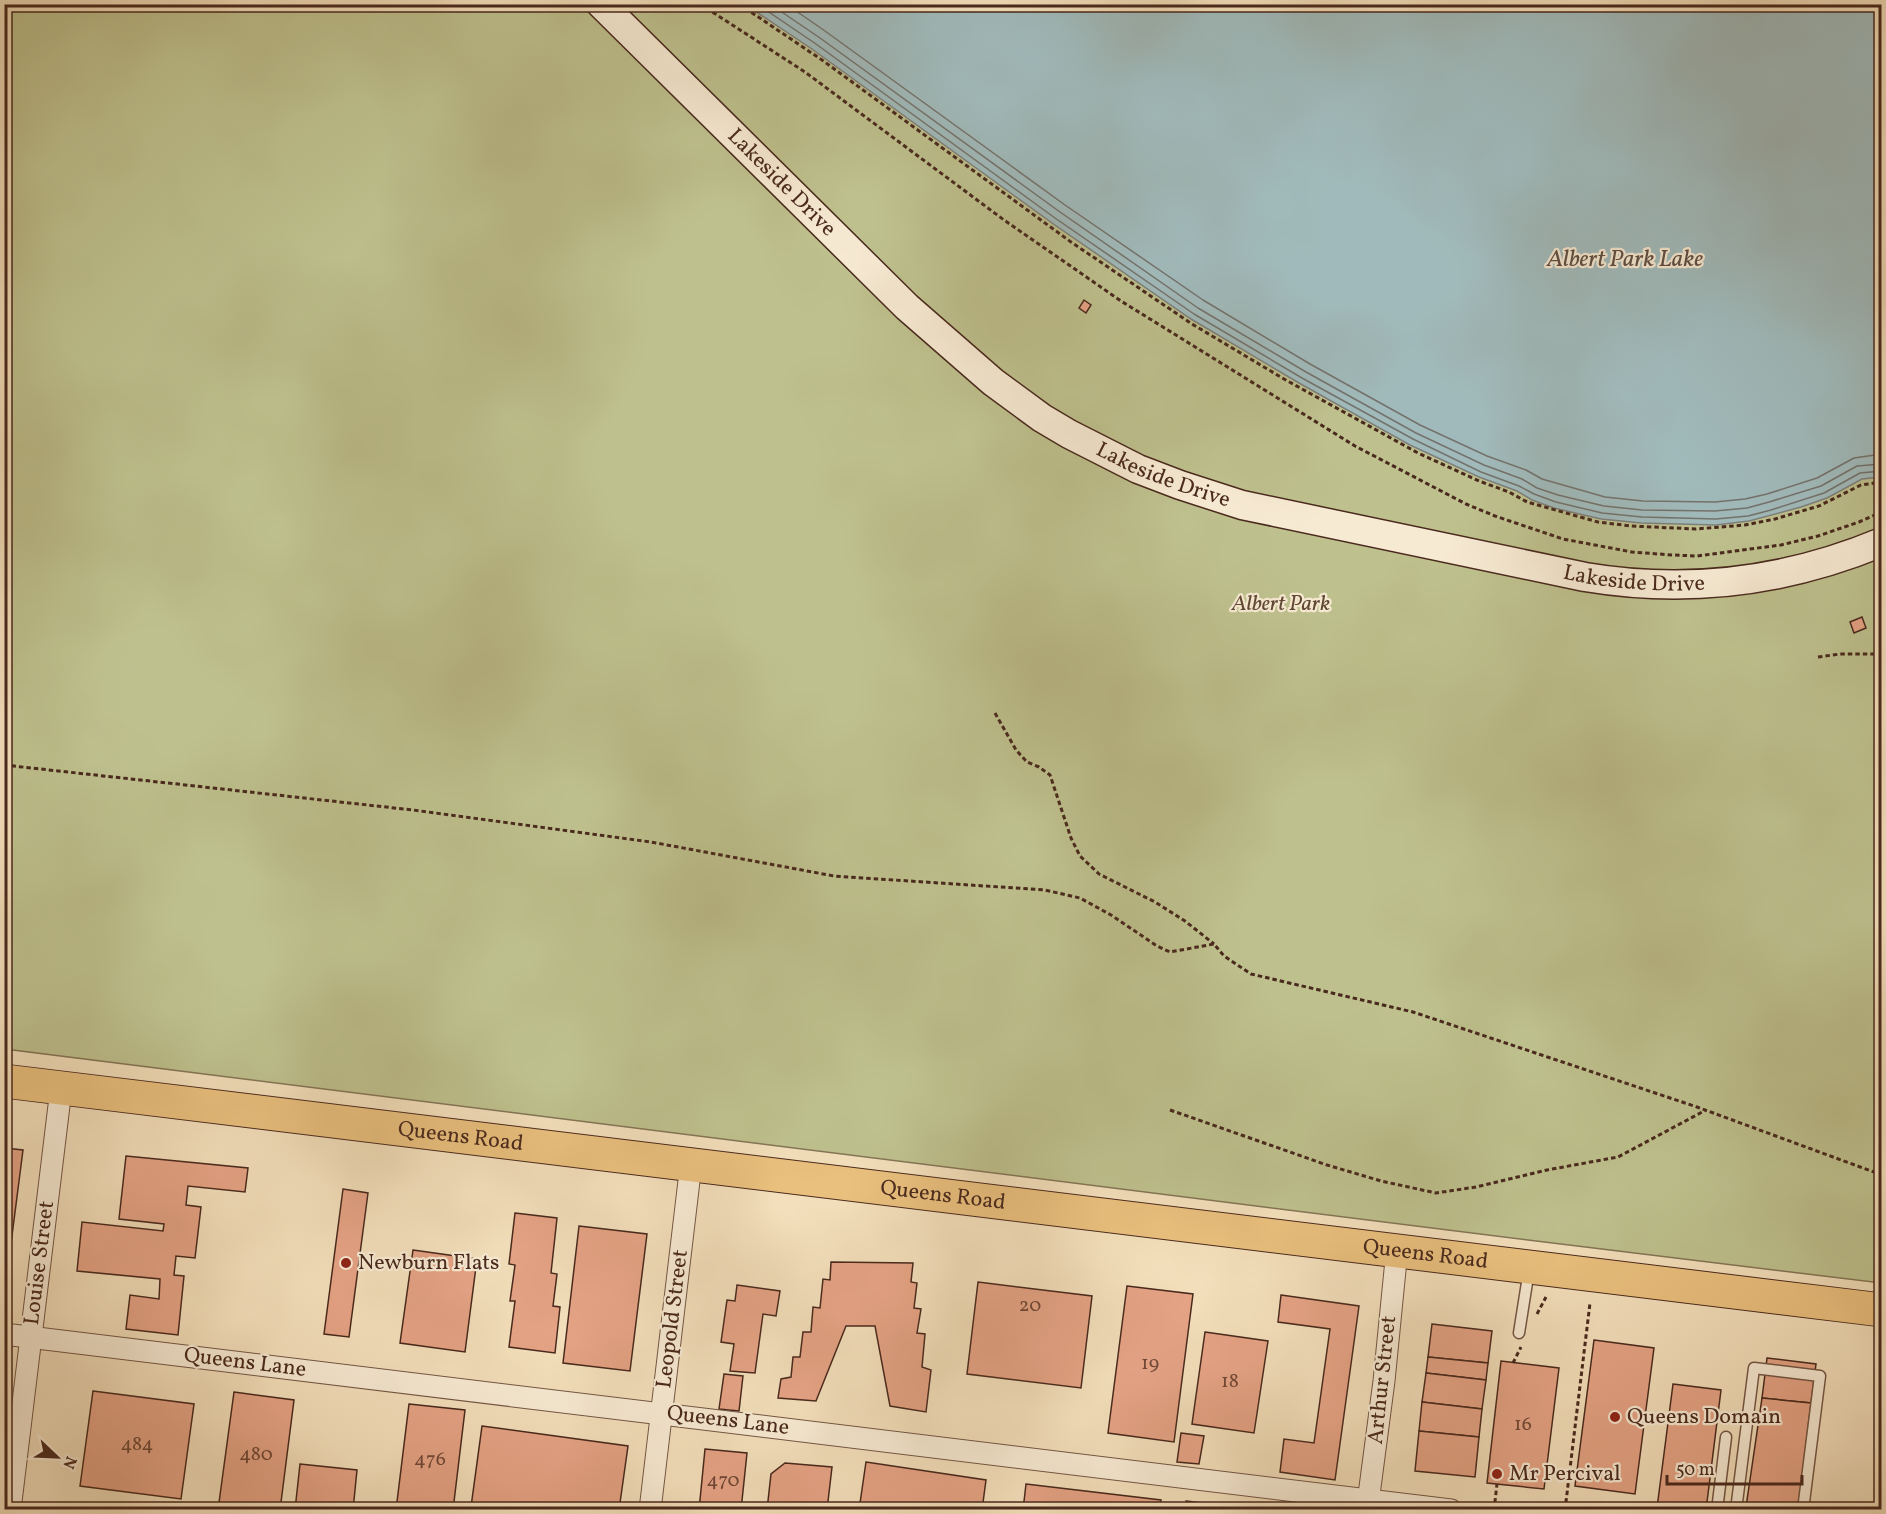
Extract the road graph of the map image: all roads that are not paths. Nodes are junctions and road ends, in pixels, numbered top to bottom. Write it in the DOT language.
graph roads {
  1 [pos="600,4"];
  2 [pos="1881,542"];
  3 [pos="4,1081"];
  4 [pos="61,1089"];
  5 [pos="691,1164"];
  6 [pos="1397,1250"];
  7 [pos="1530,1267"];
  8 [pos="1881,1310"];
  9 [pos="1519,1333"];
  10 [pos="4,1334"];
  11 [pos="31,1337"];
  12 [pos="662,1413"];
  13 [pos="1726,1437"];
  14 [pos="1368,1504"];
  15 [pos="10,1509"];
  16 [pos="650,1509"];
  17 [pos="1450,1509"];
  18 [pos="1717,1509"];
  19 [pos="1736,1509"];
  20 [pos="1803,1509"];
  1 -- 2 [label="street, Lakeside Drive"];
  3 -- 4 [label="highway, Queens Road"];
  4 -- 5 [label="highway, Queens Road"];
  4 -- 11 [label="street, Louise Street"];
  5 -- 6 [label="highway, Queens Road"];
  5 -- 12 [label="street, Leopold Street"];
  6 -- 7 [label="highway, Queens Road"];
  6 -- 14 [label="street, Arthur Street"];
  7 -- 8 [label="highway, Queens Road"];
  7 -- 9 [label="lane"];
  10 -- 11 [label="street, Queens Lane"];
  11 -- 12 [label="street, Queens Lane"];
  11 -- 15 [label="street, Louise Street"];
  12 -- 14 [label="street, Queens Lane"];
  12 -- 16 [label="street, Leopold Street"];
  13 -- 18 [label="lane"];
  14 -- 17 [label="street, Queens Lane"];
  19 -- 20 [label="lane"];
}
